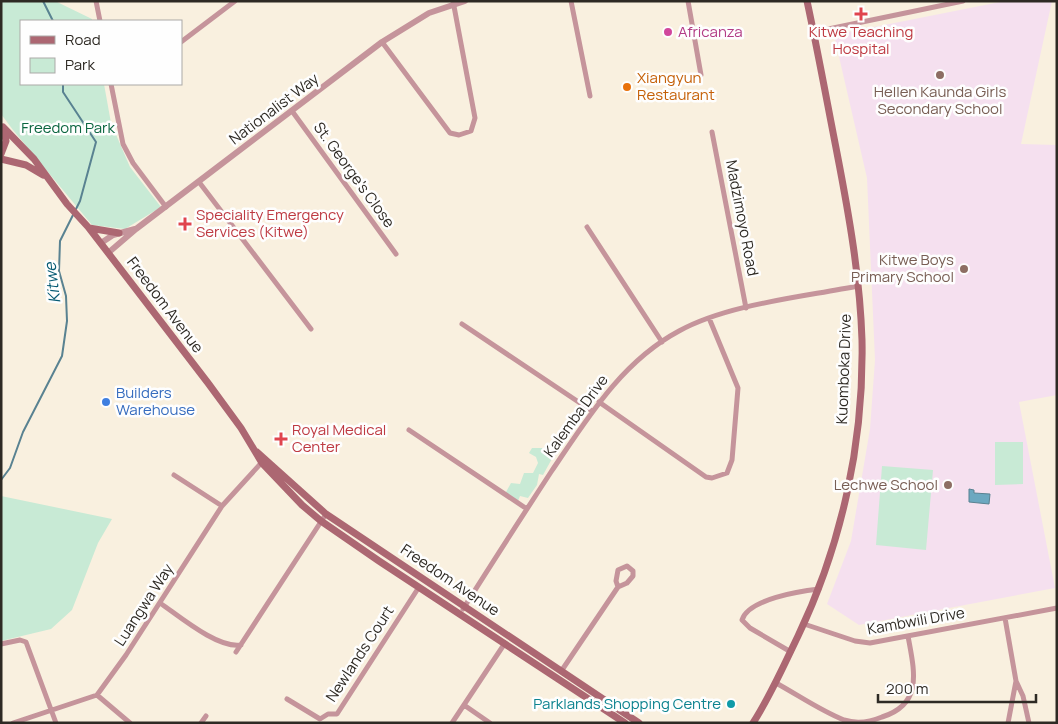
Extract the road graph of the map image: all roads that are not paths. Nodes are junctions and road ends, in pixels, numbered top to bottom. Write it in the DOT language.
graph roads {
  1 [pos="96,1"];
  2 [pos="235,1"];
  3 [pos="465,1"];
  4 [pos="571,1"];
  5 [pos="688,1"];
  6 [pos="808,1"];
  7 [pos="963,1"];
  8 [pos="453,3"];
  9 [pos="100,20"];
  10 [pos="814,32"];
  11 [pos="182,41"];
  12 [pos="382,42"];
  13 [pos="701,75"];
  14 [pos="111,85"];
  15 [pos="590,96"];
  16 [pos="292,111"];
  17 [pos="2,126"];
  18 [pos="712,132"];
  19 [pos="1,154"];
  20 [pos="1,159"];
  21 [pos="49,180"];
  22 [pos="199,182"];
  23 [pos="166,207"];
  24 [pos="587,227"];
  25 [pos="89,228"];
  26 [pos="136,229"];
  27 [pos="119,233"];
  28 [pos="101,243"];
  29 [pos="108,253"];
  30 [pos="396,254"];
  31 [pos="858,286"];
  32 [pos="746,308"];
  33 [pos="709,318"];
  34 [pos="462,324"];
  35 [pos="311,329"];
  36 [pos="662,342"];
  37 [pos="599,402"];
  38 [pos="592,411"];
  39 [pos="408,430"];
  40 [pos="263,461"];
  41 [pos="174,475"];
  42 [pos="222,506"];
  43 [pos="527,509"];
  44 [pos="326,514"];
  45 [pos="321,521"];
  46 [pos="419,587"];
  47 [pos="618,587"];
  48 [pos="820,589"];
  49 [pos="160,603"];
  50 [pos="465,607"];
  51 [pos="1057,608"];
  52 [pos="460,614"];
  53 [pos="1005,618"];
  54 [pos="804,624"];
  55 [pos="908,636"];
  56 [pos="505,643"];
  57 [pos="1,644"];
  58 [pos="241,645"];
  59 [pos="236,652"];
  60 [pos="791,652"];
  61 [pos="562,670"];
  62 [pos="1016,681"];
  63 [pos="776,683"];
  64 [pos="97,695"];
  65 [pos="583,695"];
  66 [pos="287,699"];
  67 [pos="464,705"];
  68 [pos="615,706"];
  69 [pos="51,709"];
  70 [pos="206,716"];
  71 [pos="13,723"];
  72 [pos="56,723"];
  73 [pos="130,723"];
  74 [pos="200,723"];
  75 [pos="452,723"];
  76 [pos="490,723"];
  77 [pos="625,723"];
  78 [pos="639,723"];
  79 [pos="753,723"];
  80 [pos="1008,723"];
  81 [pos="1029,723"];
  1 -- 9 [label="street"];
  2 -- 11 [label="street"];
  3 -- 8 [label="street, Nationalist Way"];
  4 -- 15 [label="street"];
  5 -- 13 [label="street"];
  6 -- 10 [label="main road, Kuomboka Drive"];
  7 -- 10 [label="street"];
  8 -- 12 [label="street, Nationalist Way"];
  8 -- 12 [label="street"];
  10 -- 31 [label="main road, Kuomboka Drive"];
  12 -- 16 [label="street, Nationalist Way"];
  14 -- 23 [label="street"];
  16 -- 22 [label="street, Nationalist Way"];
  16 -- 30 [label="street, St. George's Close"];
  17 -- 19 [label="main road"];
  17 -- 21 [label="main road, Freedom Avenue"];
  18 -- 32 [label="street, Madzimoyo Road"];
  20 -- 21 [label="main road, Freedom Avenue"];
  21 -- 25 [label="main road, Freedom Avenue"];
  22 -- 23 [label="street, Nationalist Way"];
  22 -- 35 [label="street"];
  23 -- 26 [label="street, Nationalist Way"];
  24 -- 36 [label="street"];
  25 -- 27 [label="main road"];
  25 -- 28 [label="main road, Freedom Avenue"];
  26 -- 27 [label="street"];
  26 -- 29 [label="street, Nationalist Way"];
  27 -- 28 [label="street"];
  28 -- 29 [label="main road, Freedom Avenue"];
  29 -- 40 [label="main road, Freedom Avenue"];
  31 -- 32 [label="street, Kalemba Drive"];
  31 -- 48 [label="main road, Kuomboka Drive"];
  32 -- 33 [label="street, Kalemba Drive"];
  33 -- 36 [label="street, Kalemba Drive"];
  33 -- 37 [label="street"];
  34 -- 38 [label="street"];
  36 -- 37 [label="street, Kalemba Drive"];
  37 -- 38 [label="street, Kalemba Drive"];
  38 -- 43 [label="street, Kalemba Drive"];
  39 -- 43 [label="street"];
  40 -- 42 [label="street, Luangwa Way"];
  40 -- 44 [label="main road, Freedom Avenue"];
  40 -- 45 [label="main road, Freedom Avenue"];
  41 -- 42 [label="street"];
  42 -- 49 [label="street, Luangwa Way"];
  43 -- 50 [label="street, Kalemba Drive"];
  44 -- 45 [label="street"];
  44 -- 50 [label="main road, Freedom Avenue"];
  45 -- 46 [label="main road, Freedom Avenue"];
  45 -- 58 [label="street"];
  46 -- 52 [label="main road, Freedom Avenue"];
  46 -- 66 [label="street, Newlands Court"];
  47 -- 61 [label="street"];
  48 -- 54 [label="main road, Kuomboka Drive"];
  48 -- 60 [label="street"];
  49 -- 58 [label="street"];
  49 -- 64 [label="street, Luangwa Way"];
  50 -- 52 [label="street, Kalemba Drive"];
  50 -- 61 [label="main road, Freedom Avenue"];
  51 -- 53 [label="street, Kambwili Drive"];
  52 -- 56 [label="main road, Freedom Avenue"];
  53 -- 55 [label="street, Kambwili Drive"];
  53 -- 62 [label="street"];
  54 -- 55 [label="street, Kambwili Drive"];
  54 -- 60 [label="main road, Kuomboka Drive"];
  55 -- 63 [label="street"];
  56 -- 65 [label="main road, Freedom Avenue"];
  56 -- 67 [label="street"];
  57 -- 69 [label="street"];
  58 -- 59 [label="street"];
  60 -- 63 [label="main road, Kuomboka Drive"];
  61 -- 68 [label="main road, Freedom Avenue"];
  62 -- 80 [label="street"];
  62 -- 81 [label="street"];
  63 -- 79 [label="main road, Kuomboka Drive"];
  64 -- 69 [label="street"];
  64 -- 73 [label="street"];
  65 -- 68 [label="main road"];
  65 -- 77 [label="main road, Freedom Avenue"];
  67 -- 75 [label="street"];
  67 -- 76 [label="street"];
  68 -- 78 [label="main road, Freedom Avenue"];
  69 -- 71 [label="street"];
  69 -- 72 [label="street"];
  70 -- 74 [label="street"];
}
